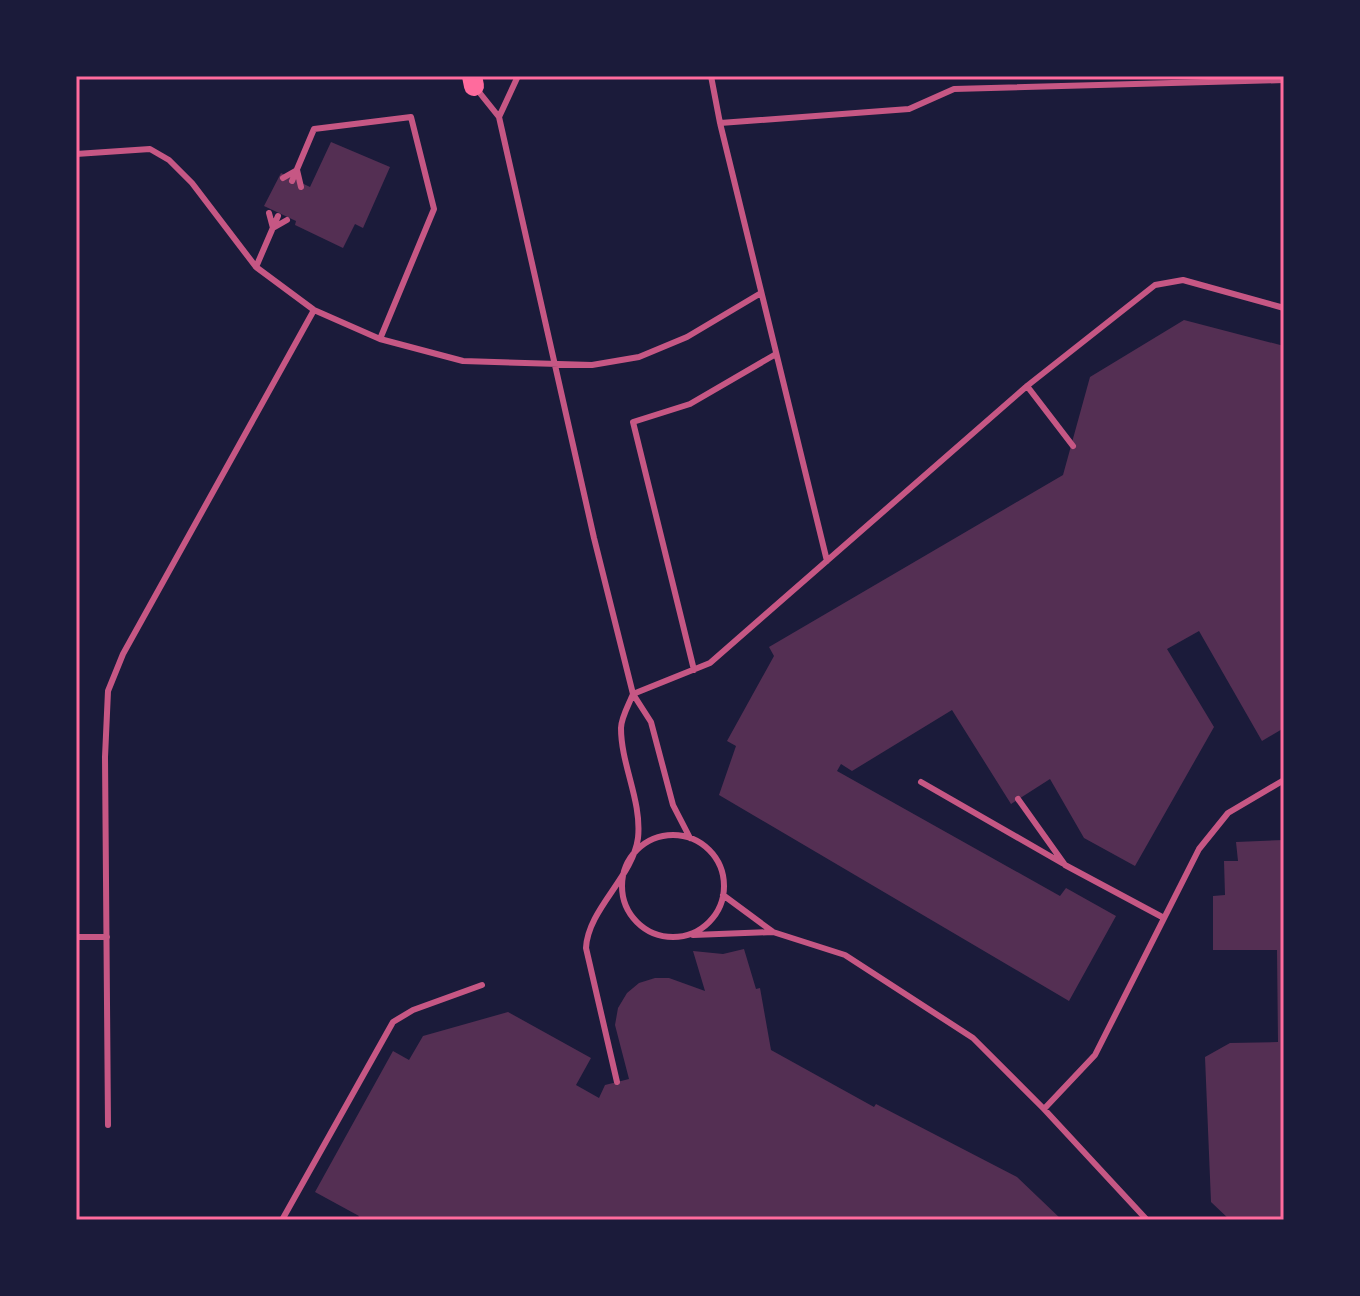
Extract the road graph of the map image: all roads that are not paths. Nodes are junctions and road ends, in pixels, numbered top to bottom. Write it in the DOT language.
graph roads {
  1 [pos="518,76"];
  2 [pos="711,76"];
  3 [pos="473,79"];
  4 [pos="1284,80"];
  5 [pos="499,117"];
  6 [pos="720,123"];
  7 [pos="76,154"];
  8 [pos="297,170"];
  9 [pos="283,178"];
  10 [pos="292,181"];
  11 [pos="301,187"];
  12 [pos="269,213"];
  13 [pos="278,216"];
  14 [pos="287,220"];
  15 [pos="273,228"];
  16 [pos="256,267"];
  17 [pos="761,293"];
  18 [pos="1284,308"];
  19 [pos="314,310"];
  20 [pos="380,339"];
  21 [pos="776,354"];
  22 [pos="554,362"];
  23 [pos="1027,386"];
  24 [pos="1073,446"];
  25 [pos="827,561"];
  26 [pos="694,670"];
  27 [pos="633,694"];
  28 [pos="1284,780"];
  29 [pos="921,782"];
  30 [pos="1018,799"];
  31 [pos="690,838"];
  32 [pos="1065,865"];
  33 [pos="626,866"];
  34 [pos="723,895"];
  35 [pos="1164,918"];
  36 [pos="773,932"];
  37 [pos="690,935"];
  38 [pos="76,937"];
  39 [pos="107,937"];
  40 [pos="482,985"];
  41 [pos="617,1082"];
  42 [pos="1044,1109"];
  43 [pos="108,1125"];
  44 [pos="282,1220"];
  45 [pos="1147,1220"];
  1 -- 5 [label="lane"];
  2 -- 6 [label="lane"];
  3 -- 5 [label="lane"];
  4 -- 6 [label="lane"];
  5 -- 22 [label="lane"];
  6 -- 17 [label="lane"];
  7 -- 16 [label="lane"];
  8 -- 9 [label="lane"];
  8 -- 10 [label="lane"];
  8 -- 11 [label="lane"];
  8 -- 20 [label="lane"];
  12 -- 15 [label="lane"];
  13 -- 15 [label="lane"];
  14 -- 15 [label="lane"];
  15 -- 16 [label="lane"];
  16 -- 19 [label="lane"];
  17 -- 21 [label="lane"];
  17 -- 22 [label="lane"];
  18 -- 23 [label="lane"];
  19 -- 20 [label="lane"];
  19 -- 39 [label="lane"];
  20 -- 22 [label="lane"];
  21 -- 25 [label="lane"];
  21 -- 26 [label="lane"];
  22 -- 27 [label="lane"];
  23 -- 24 [label="lane"];
  23 -- 25 [label="lane"];
  25 -- 26 [label="lane"];
  26 -- 27 [label="lane"];
  27 -- 31 [label="lane"];
  27 -- 33 [label="lane"];
  28 -- 35 [label="lane"];
  29 -- 32 [label="lane"];
  30 -- 32 [label="lane"];
  31 -- 33 [label="lane"];
  31 -- 34 [label="lane"];
  32 -- 35 [label="lane"];
  33 -- 37 [label="lane"];
  33 -- 41 [label="lane"];
  34 -- 36 [label="lane"];
  34 -- 37 [label="lane"];
  35 -- 42 [label="lane"];
  36 -- 37 [label="lane"];
  36 -- 42 [label="lane"];
  38 -- 39 [label="lane"];
  39 -- 43 [label="lane"];
  40 -- 44 [label="lane"];
  42 -- 45 [label="lane"];
}
